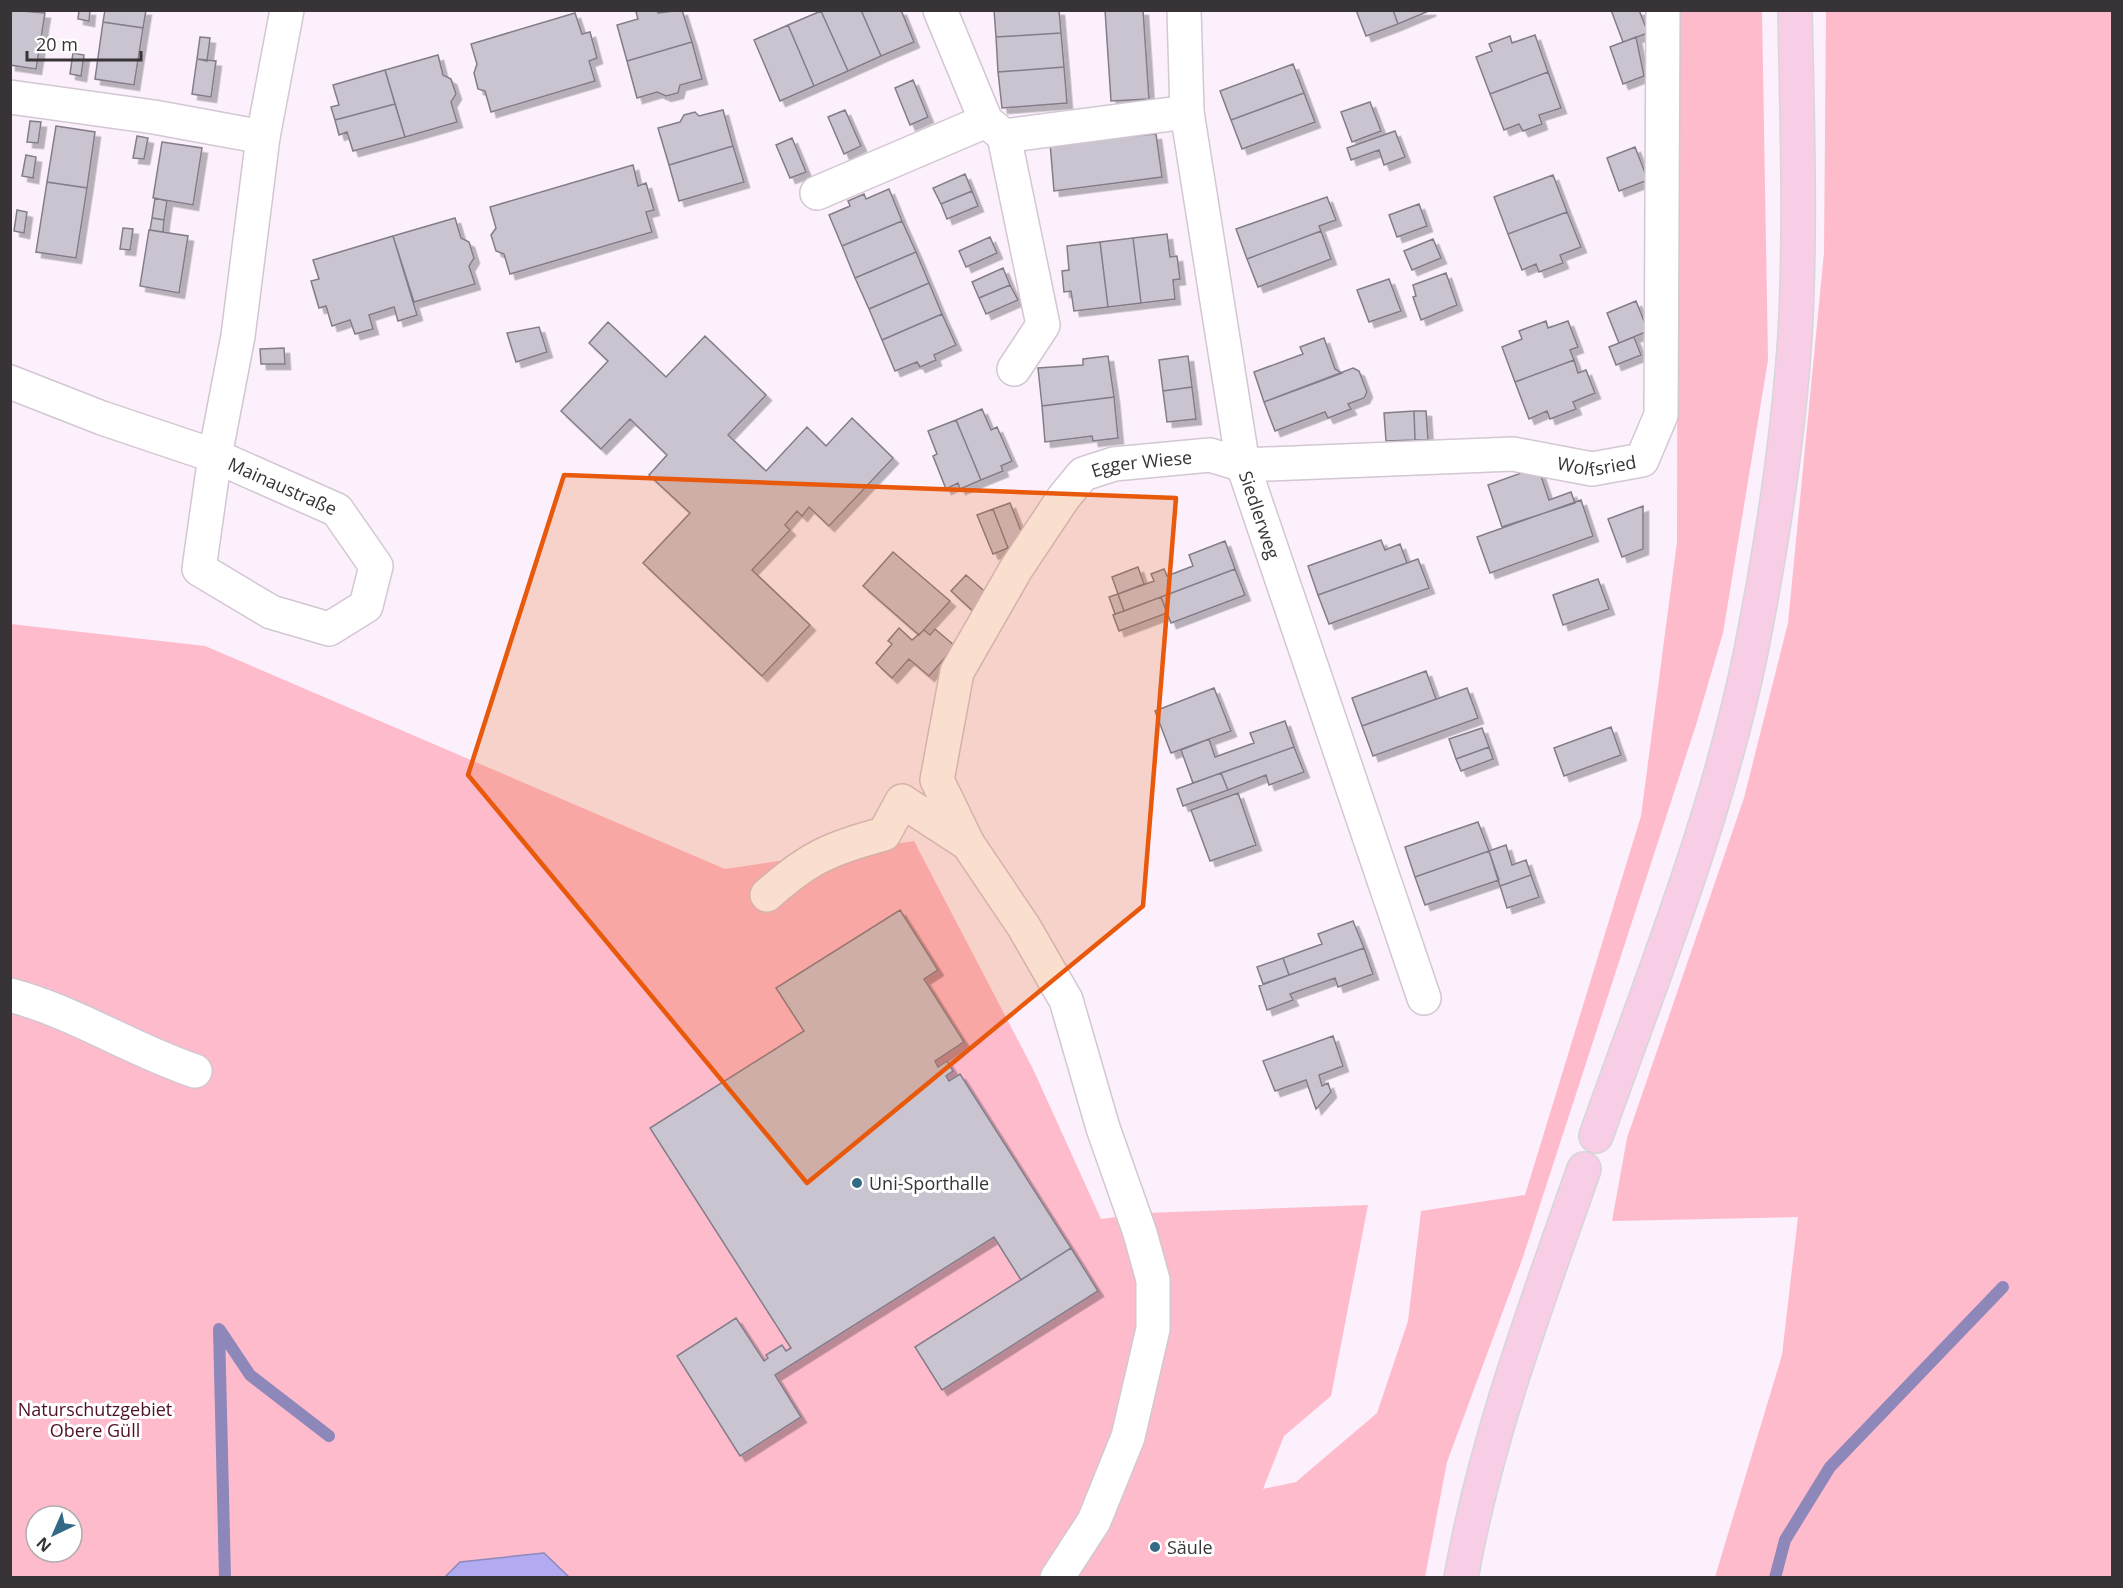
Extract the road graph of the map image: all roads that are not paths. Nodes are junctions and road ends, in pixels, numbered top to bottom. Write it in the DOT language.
graph roads {
  1 [pos="287,10"];
  2 [pos="940,10"];
  3 [pos="1184,10"];
  4 [pos="1663,10"];
  5 [pos="1795,10"];
  6 [pos="10,97"];
  7 [pos="1187,112"];
  8 [pos="995,128"];
  9 [pos="263,137"];
  10 [pos="817,193"];
  11 [pos="1014,369"];
  12 [pos="10,382"];
  13 [pos="215,456"];
  14 [pos="1243,465"];
  15 [pos="968,844"];
  16 [pos="767,895"];
  17 [pos="10,995"];
  18 [pos="1424,998"];
  19 [pos="195,1071"];
  20 [pos="1596,1136"];
  21 [pos="1584,1169"];
  22 [pos="1057,1578"];
  23 [pos="1461,1578"];
  1 -- 9 [label="street, Mainaustraße"];
  2 -- 8 [label="street"];
  3 -- 7 [label="street, Siedlerweg"];
  4 -- 14 [label="street, Wolfsried"];
  5 -- 20 [label="main road"];
  6 -- 9 [label="street"];
  7 -- 8 [label="street"];
  7 -- 14 [label="street, Siedlerweg"];
  8 -- 10 [label="street"];
  8 -- 11 [label="street"];
  9 -- 13 [label="street, Mainaustraße"];
  12 -- 13 [label="street"];
  13 -- 13 [label="street, Mainaustraße"];
  14 -- 15 [label="street, Egger Wiese"];
  14 -- 18 [label="street, Siedlerweg"];
  15 -- 16 [label="street"];
  15 -- 22 [label="street"];
  17 -- 19 [label="street"];
  21 -- 23 [label="main road"];
}
